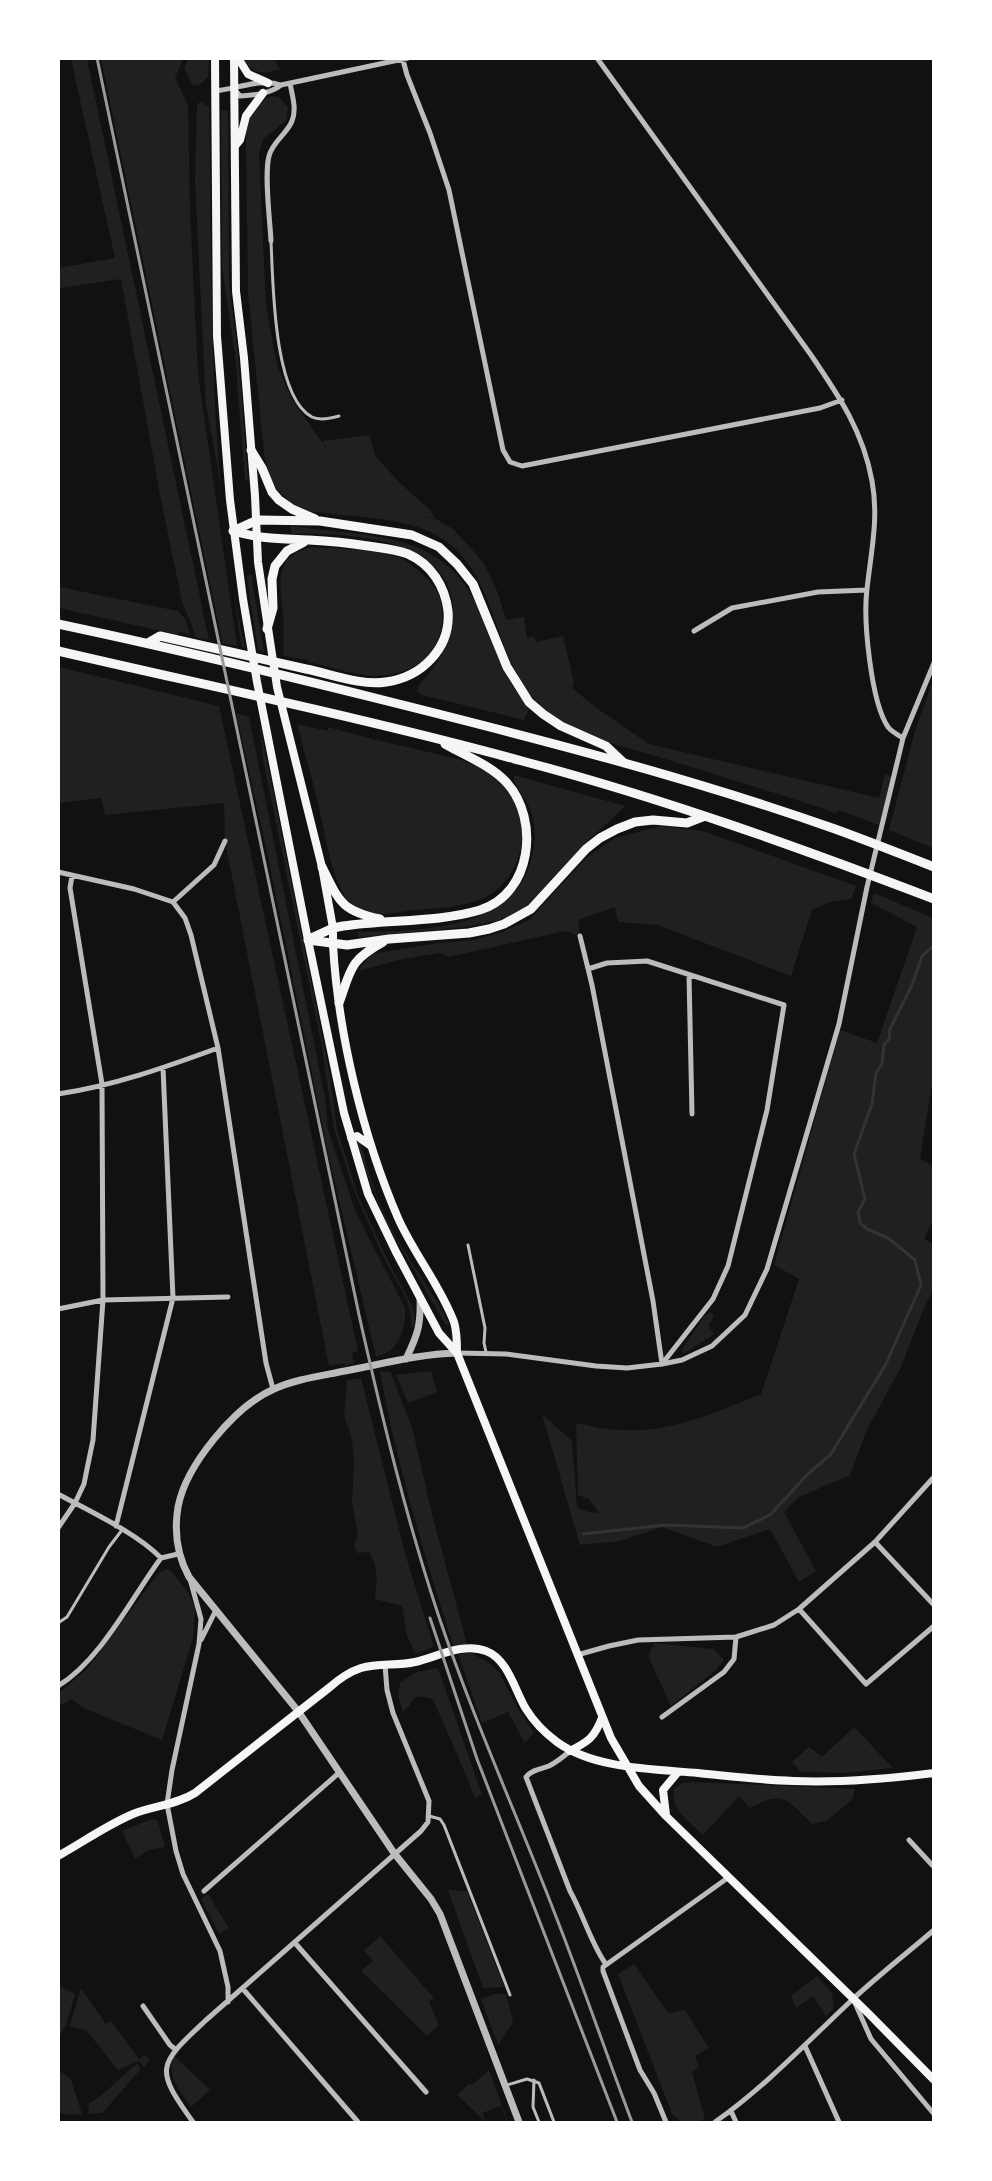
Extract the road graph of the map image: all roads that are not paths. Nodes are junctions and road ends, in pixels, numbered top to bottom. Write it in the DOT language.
graph roads {
  1 [pos="215,58"];
  2 [pos="236,58"];
  3 [pos="597,58"];
  4 [pos="406,59"];
  5 [pos="268,83"];
  6 [pos="290,83"];
  7 [pos="280,85"];
  8 [pos="234,89"];
  9 [pos="215,91"];
  10 [pos="263,93"];
  11 [pos="235,147"];
  12 [pos="271,241"];
  13 [pos="842,400"];
  14 [pos="339,416"];
  15 [pos="251,450"];
  16 [pos="257,520"];
  17 [pos="320,521"];
  18 [pos="233,531"];
  19 [pos="257,538"];
  20 [pos="310,540"];
  21 [pos="867,590"];
  22 [pos="58,624"];
  23 [pos="267,628"];
  24 [pos="694,632"];
  25 [pos="185,646"];
  26 [pos="58,651"];
  27 [pos="933,663"];
  28 [pos="433,737"];
  29 [pos="903,738"];
  30 [pos="625,764"];
  31 [pos="706,816"];
  32 [pos="225,841"];
  33 [pos="322,867"];
  34 [pos="933,867"];
  35 [pos="58,872"];
  36 [pos="72,876"];
  37 [pos="933,899"];
  38 [pos="173,902"];
  39 [pos="392,921"];
  40 [pos="333,928"];
  41 [pos="580,936"];
  42 [pos="389,939"];
  43 [pos="308,940"];
  44 [pos="333,945"];
  45 [pos="588,969"];
  46 [pos="690,975"];
  47 [pos="339,1003"];
  48 [pos="218,1048"];
  49 [pos="163,1068"];
  50 [pos="102,1084"];
  51 [pos="58,1094"];
  52 [pos="692,1114"];
  53 [pos="351,1138"];
  54 [pos="372,1147"];
  55 [pos="468,1245"];
  56 [pos="420,1296"];
  57 [pos="228,1297"];
  58 [pos="172,1298"];
  59 [pos="103,1300"];
  60 [pos="58,1309"];
  61 [pos="457,1353"];
  62 [pos="486,1353"];
  63 [pos="406,1359"];
  64 [pos="662,1364"];
  65 [pos="273,1389"];
  66 [pos="933,1478"];
  67 [pos="58,1494"];
  68 [pos="75,1503"];
  69 [pos="116,1526"];
  70 [pos="58,1528"];
  71 [pos="122,1530"];
  72 [pos="876,1542"];
  73 [pos="178,1554"];
  74 [pos="161,1558"];
  75 [pos="189,1577"];
  76 [pos="933,1605"];
  77 [pos="800,1609"];
  78 [pos="216,1610"];
  79 [pos="58,1623"];
  80 [pos="933,1626"];
  81 [pos="736,1637"];
  82 [pos="199,1644"];
  83 [pos="577,1655"];
  84 [pos="385,1665"];
  85 [pos="58,1686"];
  86 [pos="298,1711"];
  87 [pos="662,1717"];
  88 [pos="602,1718"];
  89 [pos="570,1751"];
  90 [pos="627,1766"];
  91 [pos="340,1772"];
  92 [pos="678,1772"];
  93 [pos="933,1773"];
  94 [pos="167,1804"];
  95 [pos="429,1816"];
  96 [pos="666,1816"];
  97 [pos="909,1840"];
  98 [pos="394,1853"];
  99 [pos="58,1856"];
  100 [pos="933,1867"];
  101 [pos="729,1877"];
  102 [pos="204,1891"];
  103 [pos="933,1930"];
  104 [pos="295,1943"];
  105 [pos="605,1963"];
  106 [pos="243,1989"];
  107 [pos="510,1995"];
  108 [pos="854,1999"];
  109 [pos="228,2002"];
  110 [pos="143,2006"];
  111 [pos="805,2046"];
  112 [pos="175,2049"];
  113 [pos="534,2079"];
  114 [pos="933,2080"];
  115 [pos="505,2086"];
  116 [pos="426,2092"];
  117 [pos="731,2111"];
  118 [pos="933,2114"];
  119 [pos="193,2122"];
  120 [pos="358,2122"];
  121 [pos="519,2122"];
  122 [pos="538,2122"];
  123 [pos="555,2122"];
  124 [pos="666,2122"];
  125 [pos="715,2122"];
  126 [pos="736,2122"];
  127 [pos="839,2122"];
  1 -- 9 [label="main road"];
  2 -- 5 [label="main road"];
  2 -- 8 [label="main road"];
  3 -- 13 [label="street"];
  4 -- 6 [label="street"];
  4 -- 13 [label="street"];
  5 -- 7 [label="street"];
  5 -- 8 [label="street"];
  6 -- 7 [label="street"];
  6 -- 12 [label="street"];
  7 -- 10 [label="street"];
  8 -- 9 [label="street"];
  8 -- 10 [label="street"];
  8 -- 11 [label="main road"];
  9 -- 18 [label="main road"];
  10 -- 11 [label="main road"];
  11 -- 15 [label="main road"];
  12 -- 14 [label="lane"];
  13 -- 21 [label="street"];
  15 -- 16 [label="main road"];
  15 -- 17 [label="highway"];
  16 -- 17 [label="highway"];
  16 -- 18 [label="highway"];
  16 -- 19 [label="main road"];
  17 -- 30 [label="highway"];
  18 -- 19 [label="highway"];
  18 -- 43 [label="main road"];
  19 -- 20 [label="highway"];
  19 -- 23 [label="main road"];
  20 -- 23 [label="highway"];
  20 -- 25 [label="highway"];
  21 -- 24 [label="street"];
  21 -- 29 [label="street"];
  22 -- 25 [label="highway"];
  23 -- 33 [label="main road"];
  25 -- 30 [label="highway"];
  26 -- 28 [label="highway"];
  27 -- 29 [label="street"];
  28 -- 31 [label="highway"];
  28 -- 39 [label="highway"];
  29 -- 64 [label="street"];
  30 -- 34 [label="highway"];
  31 -- 37 [label="highway"];
  31 -- 42 [label="highway"];
  32 -- 38 [label="street"];
  33 -- 39 [label="highway"];
  33 -- 40 [label="main road"];
  35 -- 36 [label="street"];
  36 -- 38 [label="street"];
  36 -- 50 [label="street"];
  38 -- 48 [label="street"];
  39 -- 40 [label="highway"];
  40 -- 43 [label="highway"];
  40 -- 44 [label="main road"];
  41 -- 45 [label="street"];
  42 -- 44 [label="highway"];
  42 -- 47 [label="highway"];
  43 -- 44 [label="highway"];
  43 -- 53 [label="main road"];
  44 -- 47 [label="main road"];
  45 -- 46 [label="street"];
  45 -- 64 [label="street"];
  46 -- 52 [label="street"];
  46 -- 64 [label="street"];
  47 -- 54 [label="main road"];
  48 -- 49 [label="street"];
  48 -- 65 [label="street"];
  49 -- 50 [label="street"];
  49 -- 58 [label="street"];
  50 -- 51 [label="street"];
  50 -- 59 [label="street"];
  53 -- 54 [label="main road"];
  53 -- 56 [label="main road"];
  54 -- 61 [label="main road"];
  55 -- 62 [label="lane"];
  56 -- 61 [label="main road"];
  56 -- 63 [label="street"];
  57 -- 58 [label="street"];
  58 -- 59 [label="street"];
  58 -- 69 [label="street"];
  59 -- 60 [label="street"];
  59 -- 68 [label="street"];
  61 -- 62 [label="street"];
  61 -- 63 [label="street"];
  61 -- 83 [label="main road"];
  62 -- 64 [label="street"];
  63 -- 65 [label="street"];
  65 -- 73 [label="street"];
  66 -- 72 [label="street"];
  67 -- 68 [label="street"];
  68 -- 69 [label="street"];
  68 -- 70 [label="street"];
  69 -- 71 [label="street"];
  71 -- 74 [label="street"];
  71 -- 79 [label="lane"];
  72 -- 76 [label="street"];
  72 -- 77 [label="street"];
  73 -- 74 [label="street"];
  73 -- 75 [label="street"];
  74 -- 85 [label="street"];
  75 -- 78 [label="street"];
  75 -- 82 [label="street"];
  77 -- 80 [label="street"];
  77 -- 81 [label="street"];
  78 -- 82 [label="street"];
  78 -- 86 [label="street"];
  81 -- 83 [label="street"];
  81 -- 87 [label="street"];
  82 -- 94 [label="street"];
  83 -- 88 [label="main road"];
  84 -- 86 [label="main road"];
  84 -- 89 [label="main road"];
  84 -- 95 [label="street"];
  86 -- 91 [label="street"];
  86 -- 94 [label="main road"];
  88 -- 89 [label="main road"];
  88 -- 90 [label="main road"];
  89 -- 90 [label="main road"];
  89 -- 105 [label="street"];
  90 -- 92 [label="main road"];
  90 -- 96 [label="main road"];
  91 -- 98 [label="street"];
  91 -- 102 [label="street"];
  92 -- 93 [label="main road"];
  92 -- 96 [label="main road"];
  94 -- 99 [label="main road"];
  94 -- 109 [label="street"];
  95 -- 98 [label="street"];
  95 -- 107 [label="lane"];
  96 -- 101 [label="main road"];
  97 -- 100 [label="street"];
  98 -- 104 [label="street"];
  98 -- 115 [label="street"];
  101 -- 105 [label="street"];
  101 -- 108 [label="main road"];
  103 -- 108 [label="street"];
  104 -- 106 [label="street"];
  104 -- 116 [label="street"];
  105 -- 124 [label="street"];
  106 -- 109 [label="street"];
  106 -- 120 [label="street"];
  108 -- 111 [label="street"];
  108 -- 114 [label="main road"];
  108 -- 118 [label="street"];
  109 -- 112 [label="street"];
  110 -- 112 [label="street"];
  111 -- 117 [label="street"];
  111 -- 127 [label="street"];
  112 -- 119 [label="street"];
  113 -- 115 [label="lane"];
  113 -- 122 [label="lane"];
  113 -- 123 [label="lane"];
  115 -- 121 [label="street"];
  117 -- 125 [label="street"];
  117 -- 126 [label="street"];
}
